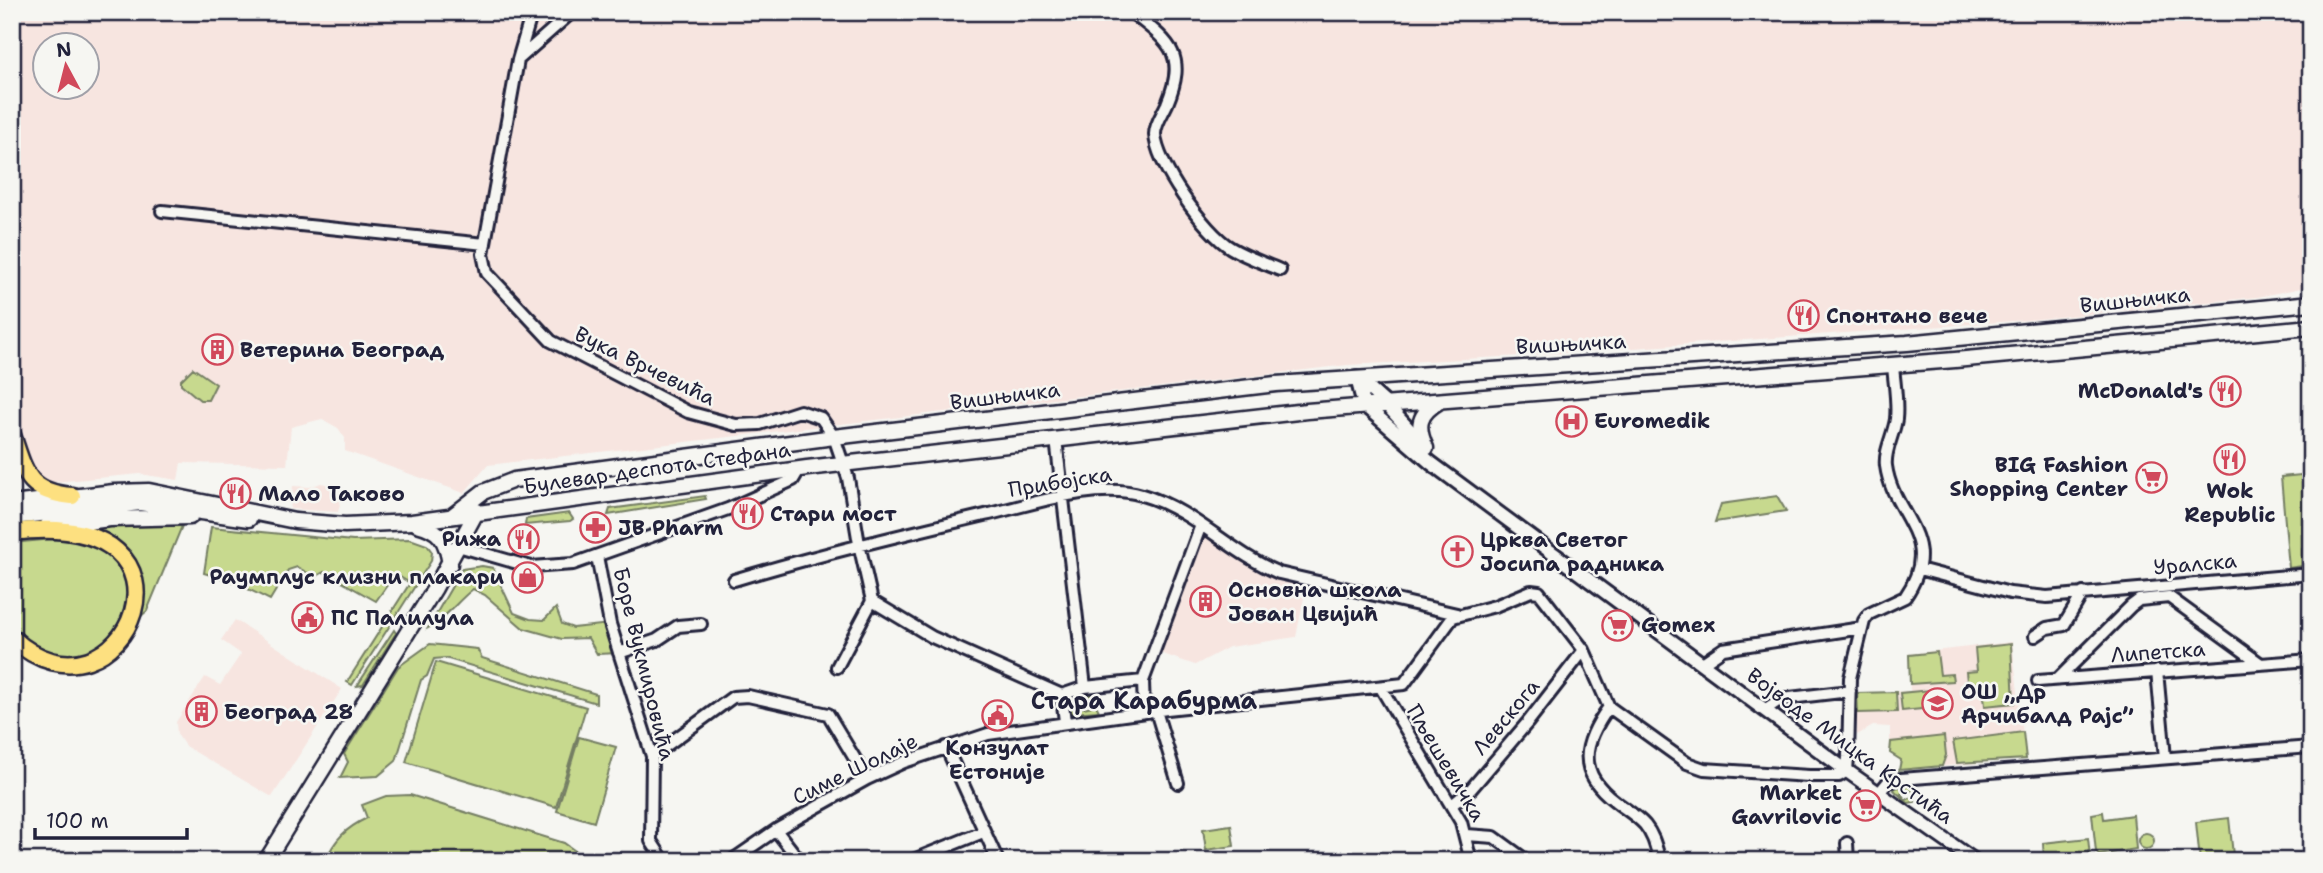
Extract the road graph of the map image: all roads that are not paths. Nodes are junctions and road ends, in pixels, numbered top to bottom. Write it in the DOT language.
graph roads {
  1 [pos="532,12"];
  2 [pos="572,12"];
  3 [pos="1131,12"];
  4 [pos="518,60"];
  5 [pos="162,211"];
  6 [pos="485,244"];
  7 [pos="1280,270"];
  8 [pos="2311,303"];
  9 [pos="2311,327"];
  10 [pos="1893,365"];
  11 [pos="1357,378"];
  12 [pos="1441,400"];
  13 [pos="1386,404"];
  14 [pos="1364,405"];
  15 [pos="834,437"];
  16 [pos="1056,439"];
  17 [pos="15,442"];
  18 [pos="1426,448"];
  19 [pos="844,464"];
  20 [pos="799,470"];
  21 [pos="1462,484"];
  22 [pos="494,487"];
  23 [pos="72,496"];
  24 [pos="1063,497"];
  25 [pos="12,504"];
  26 [pos="475,514"];
  27 [pos="212,515"];
  28 [pos="12,517"];
  29 [pos="268,517"];
  30 [pos="447,518"];
  31 [pos="412,523"];
  32 [pos="1201,525"];
  33 [pos="45,528"];
  34 [pos="12,532"];
  35 [pos="859,544"];
  36 [pos="458,546"];
  37 [pos="597,556"];
  38 [pos="450,564"];
  39 [pos="1919,569"];
  40 [pos="2311,574"];
  41 [pos="734,580"];
  42 [pos="2178,584"];
  43 [pos="2130,589"];
  44 [pos="2083,593"];
  45 [pos="2169,597"];
  46 [pos="2139,600"];
  47 [pos="872,601"];
  48 [pos="1457,614"];
  49 [pos="701,624"];
  50 [pos="1862,628"];
  51 [pos="2035,636"];
  52 [pos="12,638"];
  53 [pos="1584,650"];
  54 [pos="619,653"];
  55 [pos="2311,660"];
  56 [pos="1704,662"];
  57 [pos="2261,664"];
  58 [pos="837,667"];
  59 [pos="2157,671"];
  60 [pos="2058,679"];
  61 [pos="1143,681"];
  62 [pos="2038,681"];
  63 [pos="1085,687"];
  64 [pos="1381,688"];
  65 [pos="1850,691"];
  66 [pos="1062,695"];
  67 [pos="1609,707"];
  68 [pos="1766,709"];
  69 [pos="1150,711"];
  70 [pos="1065,722"];
  71 [pos="946,747"];
  72 [pos="2311,747"];
  73 [pos="652,756"];
  74 [pos="2165,758"];
  75 [pos="1847,771"];
  76 [pos="867,779"];
  77 [pos="1178,783"];
  78 [pos="1879,793"];
  79 [pos="1452,804"];
  80 [pos="776,830"];
  81 [pos="983,832"];
  82 [pos="1467,835"];
  83 [pos="1847,843"];
  84 [pos="2311,860"];
  85 [pos="266,861"];
  86 [pos="664,861"];
  87 [pos="731,861"];
  88 [pos="800,861"];
  89 [pos="911,861"];
  90 [pos="998,861"];
  91 [pos="1471,861"];
  92 [pos="1527,861"];
  93 [pos="1660,861"];
  94 [pos="1848,861"];
  95 [pos="1975,861"];
  96 [pos="2298,861"];
  1 -- 4 [label="street, Вука Врчевића"];
  2 -- 4 [label="street"];
  3 -- 7 [label="street"];
  4 -- 6 [label="street, Вука Врчевића"];
  5 -- 6 [label="street"];
  6 -- 15 [label="street, Вука Врчевића"];
  8 -- 11 [label="main road, Вишњичка"];
  9 -- 10 [label="main road, Вишњичка"];
  10 -- 12 [label="main road, Вишњичка"];
  10 -- 39 [label="street"];
  11 -- 13 [label="street, Војводе Мицка Крстића"];
  11 -- 14 [label="street"];
  11 -- 15 [label="main road, Вишњичка"];
  12 -- 13 [label="main road, Вишњичка"];
  12 -- 18 [label="main road"];
  13 -- 14 [label="main road, Вишњичка"];
  13 -- 18 [label="street, Војводе Мицка Крстића"];
  14 -- 16 [label="main road, Вишњичка"];
  14 -- 21 [label="street, Војводе Мицка Крстића"];
  15 -- 19 [label="street"];
  15 -- 22 [label="main road, Булевар деспота Стефана"];
  16 -- 19 [label="main road, Вишњичка"];
  16 -- 24 [label="street"];
  17 -- 23 [label="main road"];
  18 -- 21 [label="street, Војводе Мицка Крстића"];
  19 -- 20 [label="main road, Булевар деспота Стефана"];
  19 -- 35 [label="street"];
  20 -- 26 [label="main road, Булевар деспота Стефана"];
  20 -- 37 [label="street"];
  21 -- 56 [label="street, Војводе Мицка Крстића"];
  22 -- 26 [label="main road, Булевар деспота Стефана"];
  22 -- 30 [label="main road, Булевар деспота Стефана"];
  23 -- 25 [label="main road, Булевар деспота Стефана"];
  23 -- 29 [label="main road, Булевар деспота Стефана"];
  24 -- 32 [label="street, Прибојска"];
  24 -- 35 [label="street, Прибојска"];
  24 -- 63 [label="street"];
  26 -- 30 [label="main road, Булевар деспота Стефана"];
  26 -- 36 [label="main road"];
  27 -- 28 [label="main road, Булевар деспота Стефана"];
  27 -- 29 [label="main road, Булевар деспота Стефана"];
  27 -- 33 [label="main road"];
  29 -- 31 [label="main road, Булевар деспота Стефана"];
  30 -- 31 [label="main road, Булевар деспота Стефана"];
  31 -- 38 [label="main road"];
  32 -- 48 [label="street, Прибојска"];
  32 -- 61 [label="street"];
  33 -- 34 [label="main road"];
  33 -- 52 [label="main road"];
  35 -- 41 [label="street, Прибојска"];
  35 -- 47 [label="street"];
  36 -- 37 [label="street"];
  36 -- 38 [label="main road"];
  37 -- 54 [label="street, Боре Вукмировића"];
  38 -- 85 [label="main road"];
  39 -- 44 [label="street, Уралска"];
  39 -- 50 [label="street"];
  40 -- 42 [label="street, Уралска"];
  42 -- 43 [label="street, Уралска"];
  42 -- 45 [label="street"];
  43 -- 44 [label="street, Уралска"];
  43 -- 46 [label="street"];
  44 -- 51 [label="street"];
  45 -- 46 [label="street"];
  45 -- 57 [label="street, Липетска"];
  46 -- 60 [label="street, Липетска"];
  47 -- 58 [label="street"];
  47 -- 66 [label="street"];
  48 -- 53 [label="street"];
  48 -- 64 [label="street, Симе Шолаје"];
  49 -- 54 [label="street"];
  50 -- 56 [label="street, Војводе Мицка Крстића"];
  50 -- 65 [label="street"];
  53 -- 67 [label="street"];
  53 -- 79 [label="street, Левскога"];
  54 -- 73 [label="street, Боре Вукмировића"];
  55 -- 57 [label="street, Липетска"];
  56 -- 68 [label="street, Војводе Мицка Крстића"];
  57 -- 59 [label="street, Липетска"];
  59 -- 60 [label="street, Липетска"];
  59 -- 74 [label="street"];
  60 -- 62 [label="street, Липетска"];
  61 -- 63 [label="street"];
  61 -- 69 [label="street"];
  63 -- 66 [label="street"];
  64 -- 69 [label="street, Симе Шолаје"];
  64 -- 79 [label="street, Пљешевичка"];
  65 -- 68 [label="street"];
  65 -- 75 [label="street"];
  66 -- 70 [label="street"];
  67 -- 75 [label="street"];
  67 -- 93 [label="street"];
  68 -- 75 [label="street, Војводе Мицка Крстића"];
  69 -- 70 [label="street, Симе Шолаје"];
  69 -- 77 [label="street"];
  70 -- 71 [label="street, Симе Шолаје"];
  71 -- 76 [label="street, Симе Шолаје"];
  71 -- 81 [label="street"];
  72 -- 74 [label="street"];
  73 -- 76 [label="street"];
  73 -- 86 [label="street, Боре Вукмировића"];
  74 -- 78 [label="street"];
  75 -- 78 [label="street, Војводе Мицка Крстића"];
  76 -- 80 [label="street, Симе Шолаје"];
  78 -- 95 [label="street, Војводе Мицка Крстића"];
  79 -- 82 [label="street, Пљешевичка"];
  80 -- 87 [label="street, Симе Шолаје"];
  80 -- 88 [label="street"];
  81 -- 89 [label="street"];
  81 -- 90 [label="street"];
  82 -- 91 [label="street, Пљешевичка"];
  82 -- 92 [label="street"];
  83 -- 94 [label="street"];
  84 -- 96 [label="street"];
}
